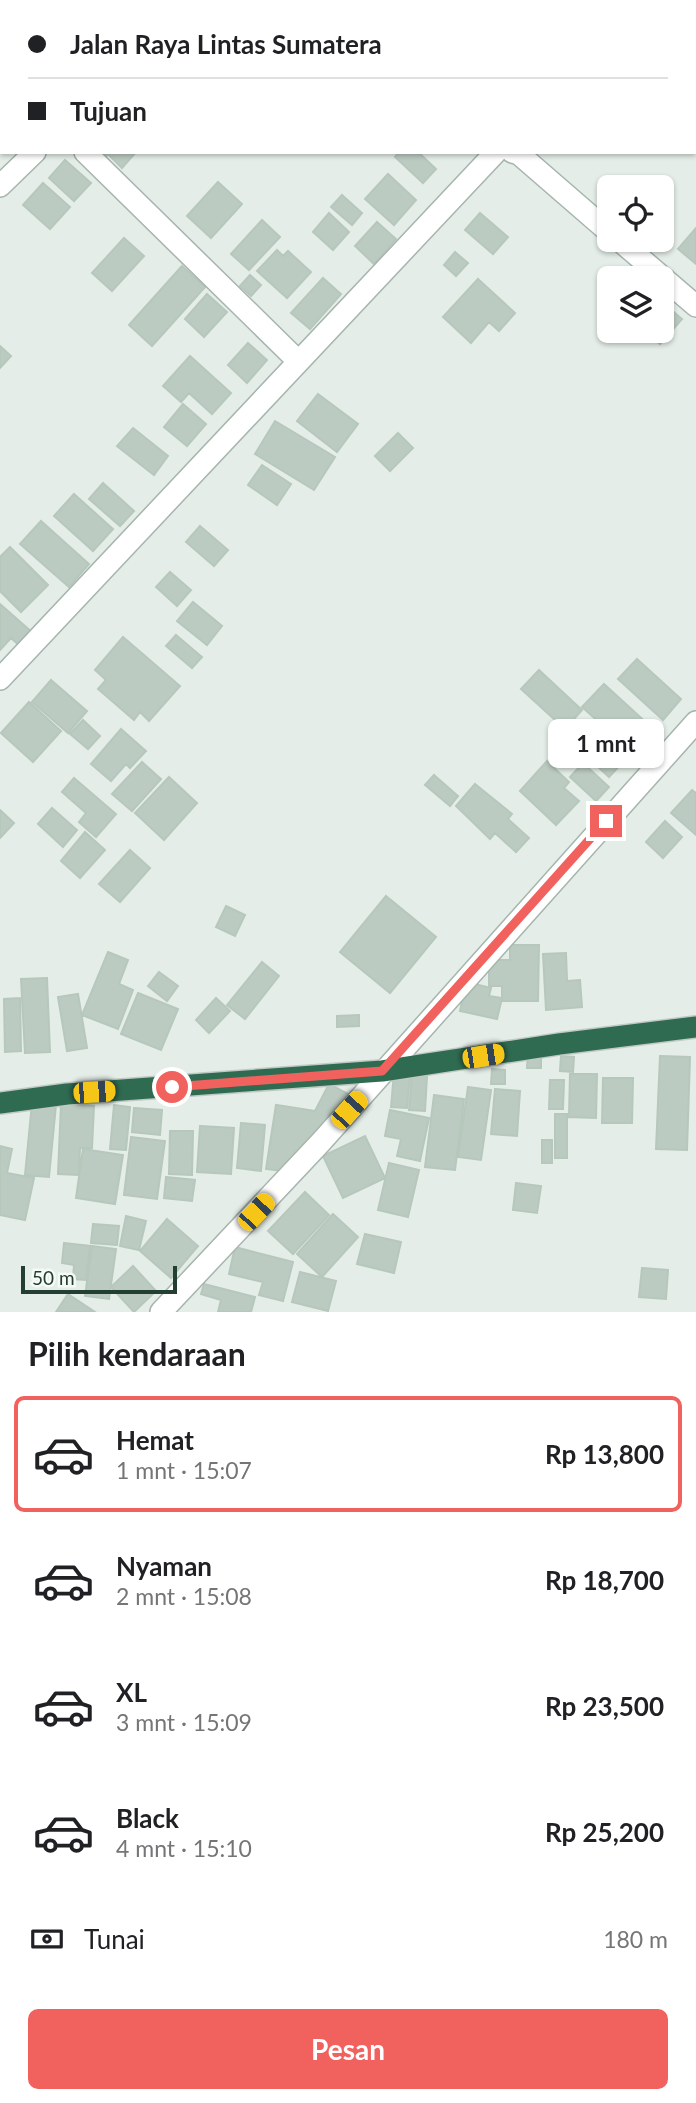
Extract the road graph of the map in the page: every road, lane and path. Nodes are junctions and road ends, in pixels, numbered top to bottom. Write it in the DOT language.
graph roads {
  1 [pos="33,154"];
  2 [pos="87,154"];
  3 [pos="494,154"];
  4 [pos="519,154"];
  5 [pos="0,186"];
  6 [pos="597,222"];
  7 [pos="633,252"];
  8 [pos="696,306"];
  9 [pos="298,361"];
  10 [pos="0,680"];
  11 [pos="696,722"];
  12 [pos="696,1027"];
  13 [pos="382,1071"];
  14 [pos="0,1103"];
  15 [pos="161,1312"];
  1 -- 5 [label="street"];
  2 -- 9 [label="street"];
  3 -- 9 [label="street"];
  4 -- 6 [label="street"];
  7 -- 8 [label="street"];
  9 -- 10 [label="street"];
  11 -- 13 [label="street"];
  12 -- 13 [label="highway"];
  13 -- 14 [label="highway"];
  13 -- 15 [label="street"];
}
